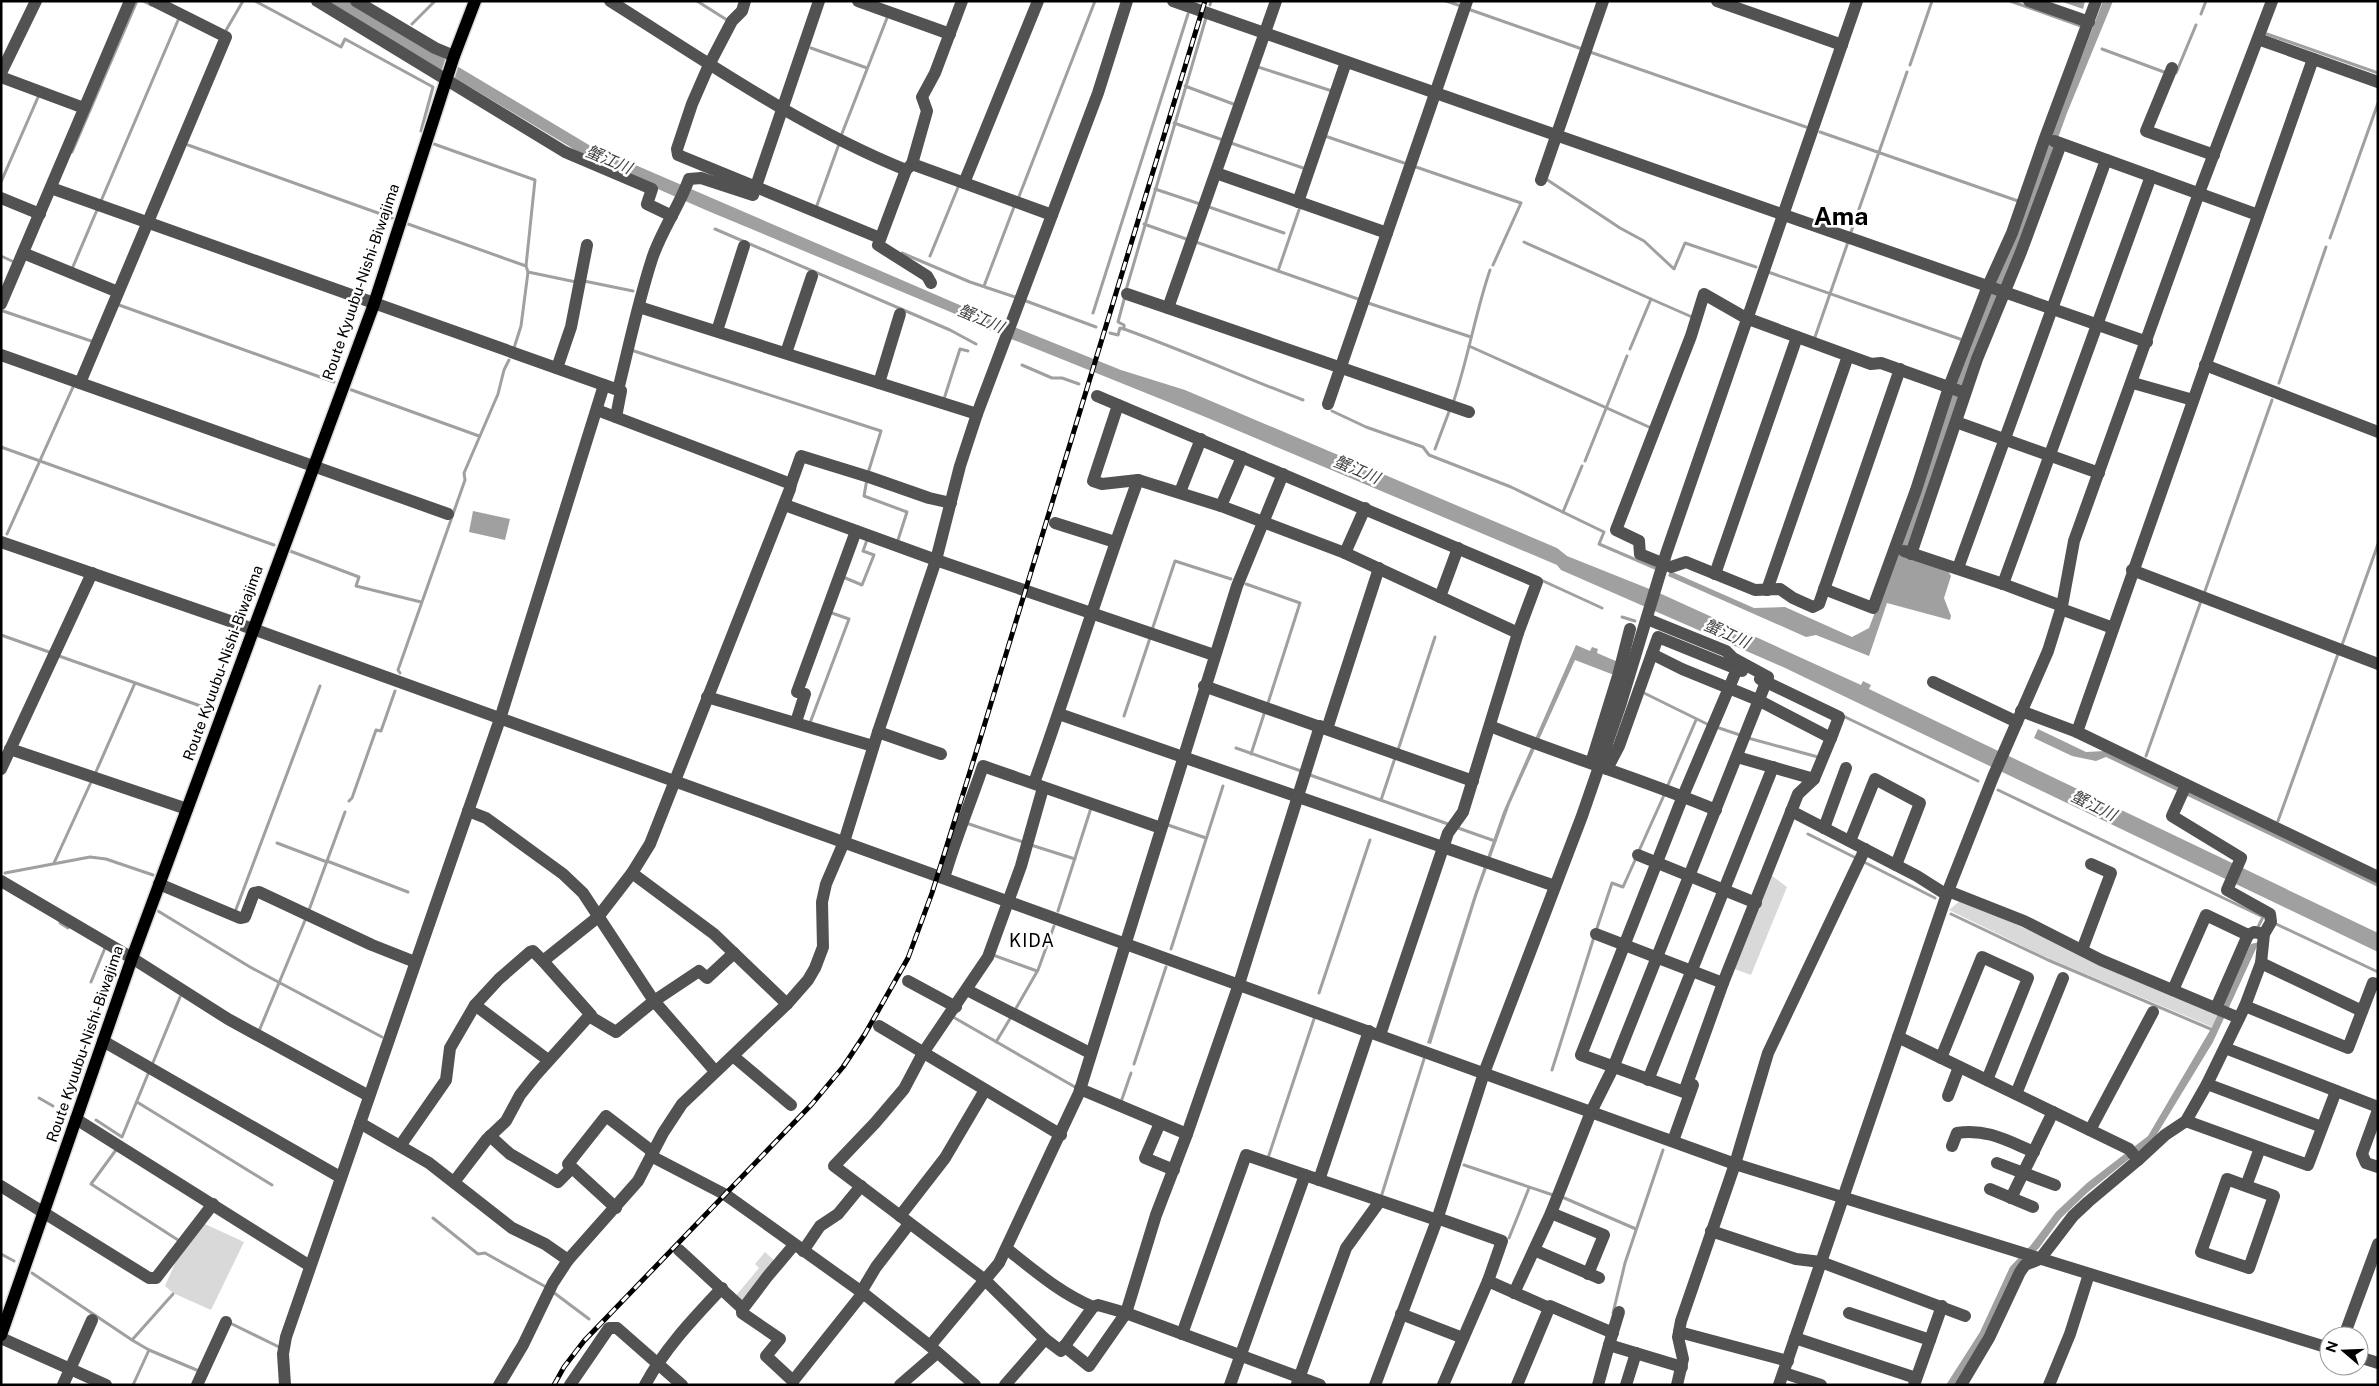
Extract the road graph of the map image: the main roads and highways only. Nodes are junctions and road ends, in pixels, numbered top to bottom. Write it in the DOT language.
graph roads {
  1 [pos="475,1"];
  2 [pos="1,1337"];
  1 -- 2 [label="main road, Route Kyuubu-Nishi-Biwajima"];
}
